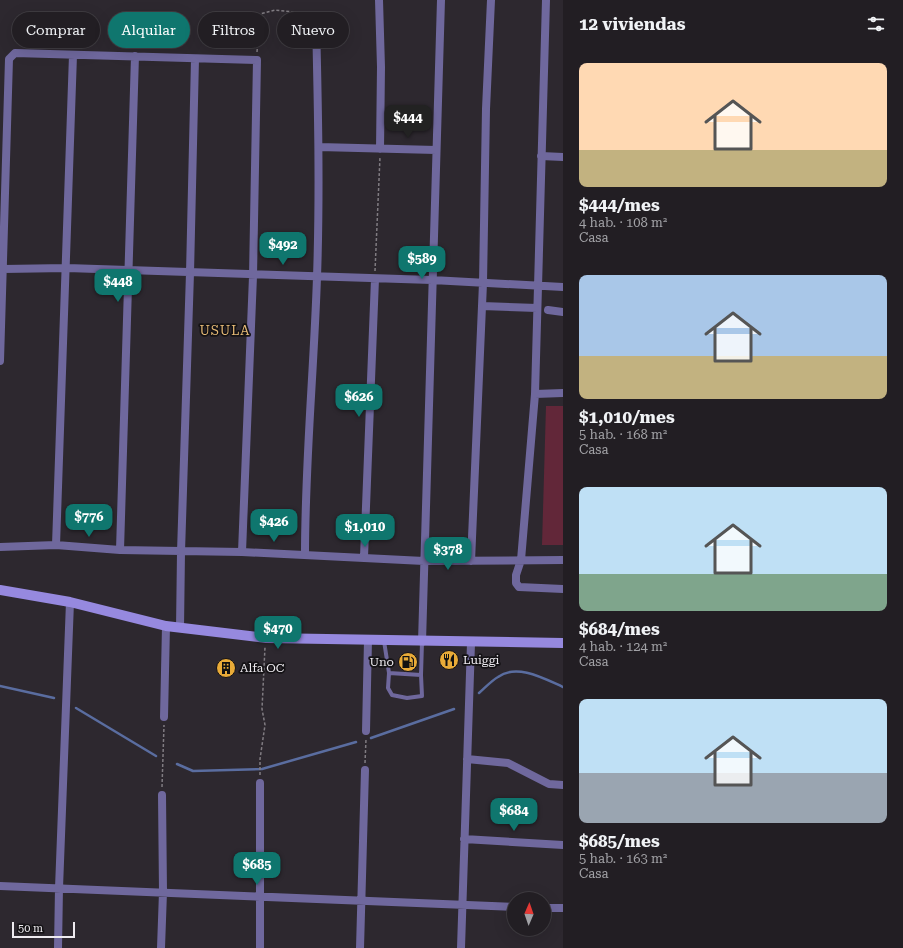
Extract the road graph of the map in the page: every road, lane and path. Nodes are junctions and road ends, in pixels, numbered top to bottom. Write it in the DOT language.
graph roads {
  1 [pos="379,0"];
  2 [pos="441,0"];
  3 [pos="492,0"];
  4 [pos="546,0"];
  5 [pos="300,12"];
  6 [pos="317,48"];
  7 [pos="73,55"];
  8 [pos="135,56"];
  9 [pos="195,59"];
  10 [pos="257,60"];
  11 [pos="319,147"];
  12 [pos="380,149"];
  13 [pos="436,150"];
  14 [pos="541,156"];
  15 [pos="563,157"];
  16 [pos="67,268"];
  17 [pos="3,269"];
  18 [pos="129,270"];
  19 [pos="190,273"];
  20 [pos="253,276"];
  21 [pos="317,277"];
  22 [pos="375,279"];
  23 [pos="432,280"];
  24 [pos="482,283"];
  25 [pos="538,286"];
  26 [pos="563,287"];
  27 [pos="482,306"];
  28 [pos="537,308"];
  29 [pos="548,310"];
  30 [pos="563,312"];
  31 [pos="0,360"];
  32 [pos="563,393"];
  33 [pos="535,394"];
  34 [pos="56,545"];
  35 [pos="0,547"];
  36 [pos="120,550"];
  37 [pos="181,552"];
  38 [pos="242,552"];
  39 [pos="305,554"];
  40 [pos="364,558"];
  41 [pos="471,560"];
  42 [pos="521,560"];
  43 [pos="563,560"];
  44 [pos="424,561"];
  45 [pos="563,589"];
  46 [pos="0,590"];
  47 [pos="70,602"];
  48 [pos="166,626"];
  49 [pos="180,628"];
  50 [pos="266,638"];
  51 [pos="368,640"];
  52 [pos="384,640"];
  53 [pos="422,642"];
  54 [pos="471,643"];
  55 [pos="563,643"];
  56 [pos="389,674"];
  57 [pos="421,675"];
  58 [pos="164,717"];
  59 [pos="366,731"];
  60 [pos="467,759"];
  61 [pos="365,770"];
  62 [pos="260,780"];
  63 [pos="563,786"];
  64 [pos="162,795"];
  65 [pos="464,839"];
  66 [pos="563,845"];
  67 [pos="0,886"];
  68 [pos="59,888"];
  69 [pos="163,892"];
  70 [pos="260,896"];
  71 [pos="361,900"];
  72 [pos="462,905"];
  73 [pos="507,907"];
  74 [pos="551,908"];
  75 [pos="563,908"];
  76 [pos="58,948"];
  77 [pos="161,948"];
  78 [pos="260,948"];
  79 [pos="360,948"];
  80 [pos="460,948"];
  1 -- 12 [label="street"];
  2 -- 13 [label="street"];
  3 -- 24 [label="street"];
  4 -- 14 [label="street"];
  5 -- 10 [label="path"];
  6 -- 11 [label="street"];
  7 -- 8 [label="street"];
  7 -- 16 [label="street"];
  7 -- 17 [label="street"];
  8 -- 9 [label="street"];
  8 -- 18 [label="street"];
  9 -- 10 [label="street"];
  9 -- 19 [label="street"];
  10 -- 20 [label="street"];
  11 -- 12 [label="street"];
  11 -- 21 [label="street"];
  12 -- 13 [label="street"];
  12 -- 22 [label="path"];
  13 -- 23 [label="street"];
  14 -- 15 [label="street"];
  14 -- 25 [label="street"];
  16 -- 17 [label="street"];
  16 -- 18 [label="street"];
  16 -- 34 [label="street"];
  17 -- 31 [label="street"];
  18 -- 19 [label="street"];
  18 -- 36 [label="street"];
  19 -- 20 [label="street"];
  19 -- 37 [label="street"];
  20 -- 21 [label="street"];
  20 -- 38 [label="street"];
  21 -- 22 [label="street"];
  21 -- 39 [label="street"];
  22 -- 23 [label="street"];
  22 -- 40 [label="street"];
  23 -- 24 [label="street"];
  23 -- 44 [label="street"];
  24 -- 25 [label="street"];
  24 -- 27 [label="street"];
  25 -- 26 [label="street"];
  25 -- 28 [label="street"];
  27 -- 28 [label="street"];
  27 -- 41 [label="street"];
  28 -- 33 [label="street"];
  29 -- 30 [label="street"];
  32 -- 33 [label="street"];
  33 -- 42 [label="street"];
  34 -- 35 [label="street"];
  34 -- 36 [label="street"];
  36 -- 37 [label="street"];
  37 -- 38 [label="street"];
  37 -- 49 [label="street"];
  38 -- 39 [label="street"];
  39 -- 40 [label="street"];
  40 -- 44 [label="street"];
  41 -- 42 [label="street"];
  41 -- 44 [label="street"];
  42 -- 43 [label="street"];
  42 -- 45 [label="street"];
  44 -- 53 [label="street"];
  46 -- 47 [label="street"];
  47 -- 48 [label="street"];
  47 -- 68 [label="street"];
  48 -- 49 [label="street"];
  48 -- 58 [label="street"];
  49 -- 50 [label="street"];
  50 -- 51 [label="street"];
  50 -- 62 [label="path"];
  51 -- 52 [label="street"];
  51 -- 59 [label="street"];
  52 -- 53 [label="street"];
  52 -- 56 [label="lane"];
  53 -- 54 [label="street"];
  53 -- 57 [label="lane"];
  54 -- 55 [label="street"];
  54 -- 60 [label="street"];
  56 -- 57 [label="lane"];
  56 -- 57 [label="lane"];
  58 -- 64 [label="path"];
  59 -- 61 [label="path"];
  60 -- 63 [label="street"];
  60 -- 65 [label="street"];
  61 -- 71 [label="street"];
  62 -- 70 [label="street"];
  64 -- 69 [label="street"];
  65 -- 66 [label="street"];
  65 -- 72 [label="street"];
  67 -- 68 [label="street"];
  68 -- 69 [label="street"];
  68 -- 76 [label="street"];
  69 -- 70 [label="street"];
  69 -- 77 [label="street"];
  70 -- 71 [label="street"];
  70 -- 78 [label="street"];
  71 -- 72 [label="street"];
  71 -- 79 [label="street"];
  72 -- 73 [label="street"];
  72 -- 80 [label="street"];
  74 -- 75 [label="street"];
}
